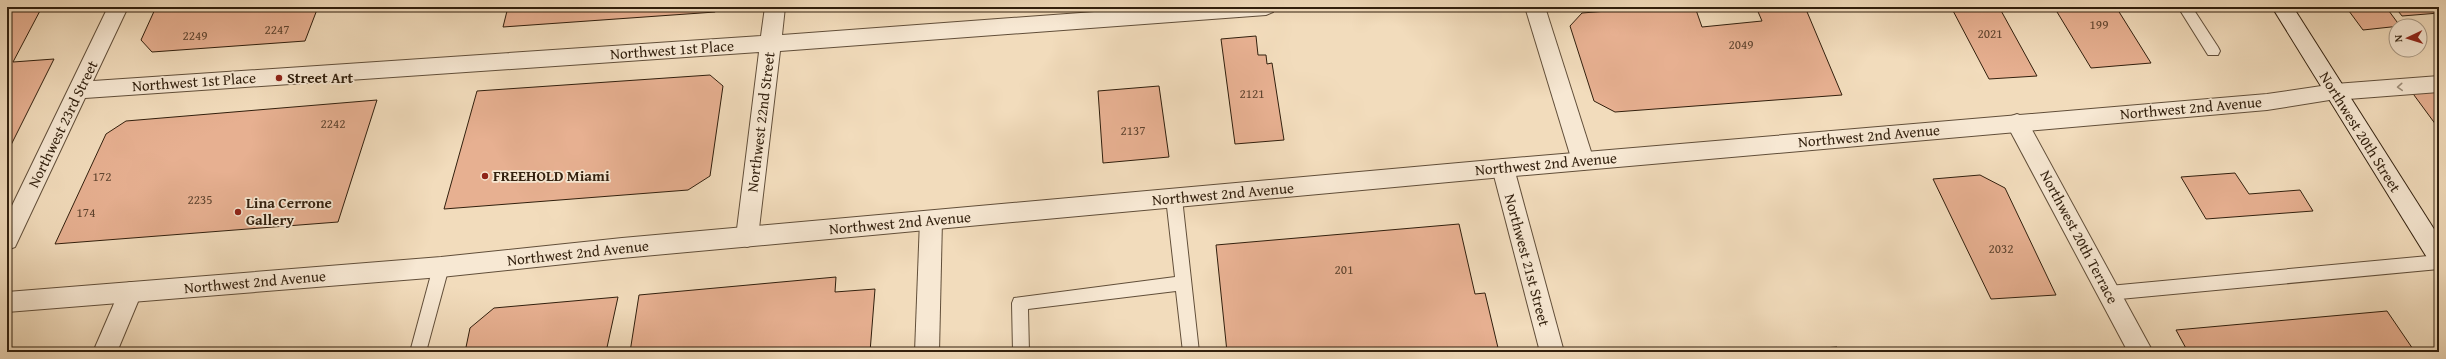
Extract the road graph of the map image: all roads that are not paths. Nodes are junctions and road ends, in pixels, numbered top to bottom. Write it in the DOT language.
graph roads {
  1 [pos="118,7"];
  2 [pos="775,7"];
  3 [pos="1266,7"];
  4 [pos="1534,7"];
  5 [pos="2185,7"];
  6 [pos="2282,7"];
  7 [pos="770,44"];
  8 [pos="2213,51"];
  9 [pos="2439,84"];
  10 [pos="79,90"];
  11 [pos="2335,92"];
  12 [pos="2017,123"];
  13 [pos="1583,161"];
  14 [pos="1503,168"];
  15 [pos="1174,198"];
  16 [pos="931,220"];
  17 [pos="747,237"];
  18 [pos="7,240"];
  19 [pos="2439,257"];
  20 [pos="2439,262"];
  21 [pos="441,267"];
  22 [pos="1184,283"];
  23 [pos="130,292"];
  24 [pos="2109,294"];
  25 [pos="7,302"];
  26 [pos="105,352"];
  27 [pos="418,352"];
  28 [pos="927,352"];
  29 [pos="1021,352"];
  30 [pos="1191,352"];
  31 [pos="1552,352"];
  32 [pos="2141,352"];
  1 -- 10 [label="street, Northwest 23rd Street"];
  2 -- 7 [label="street, Northwest 22nd Street"];
  3 -- 7 [label="street, Northwest 1st Place"];
  4 -- 13 [label="street"];
  5 -- 8 [label="lane"];
  6 -- 11 [label="street, Northwest 20th Street"];
  7 -- 10 [label="street, Northwest 1st Place"];
  7 -- 17 [label="street, Northwest 22nd Street"];
  9 -- 11 [label="street, Northwest 2nd Avenue, one-way"];
  10 -- 18 [label="street, Northwest 23rd Street"];
  11 -- 12 [label="street, Northwest 2nd Avenue"];
  11 -- 19 [label="street, Northwest 20th Street"];
  12 -- 13 [label="street, Northwest 2nd Avenue"];
  12 -- 24 [label="street, Northwest 20th Terrace"];
  13 -- 14 [label="street, Northwest 2nd Avenue"];
  14 -- 15 [label="street, Northwest 2nd Avenue"];
  14 -- 31 [label="street, Northwest 21st Street"];
  15 -- 16 [label="street, Northwest 2nd Avenue"];
  15 -- 22 [label="lane"];
  16 -- 17 [label="street, Northwest 2nd Avenue"];
  16 -- 28 [label="street"];
  17 -- 21 [label="street, Northwest 2nd Avenue"];
  20 -- 24 [label="lane"];
  21 -- 23 [label="street, Northwest 2nd Avenue"];
  21 -- 27 [label="lane"];
  22 -- 29 [label="lane"];
  22 -- 30 [label="lane"];
  23 -- 25 [label="street, Northwest 2nd Avenue"];
  23 -- 26 [label="street"];
  24 -- 32 [label="street, Northwest 20th Terrace"];
}
